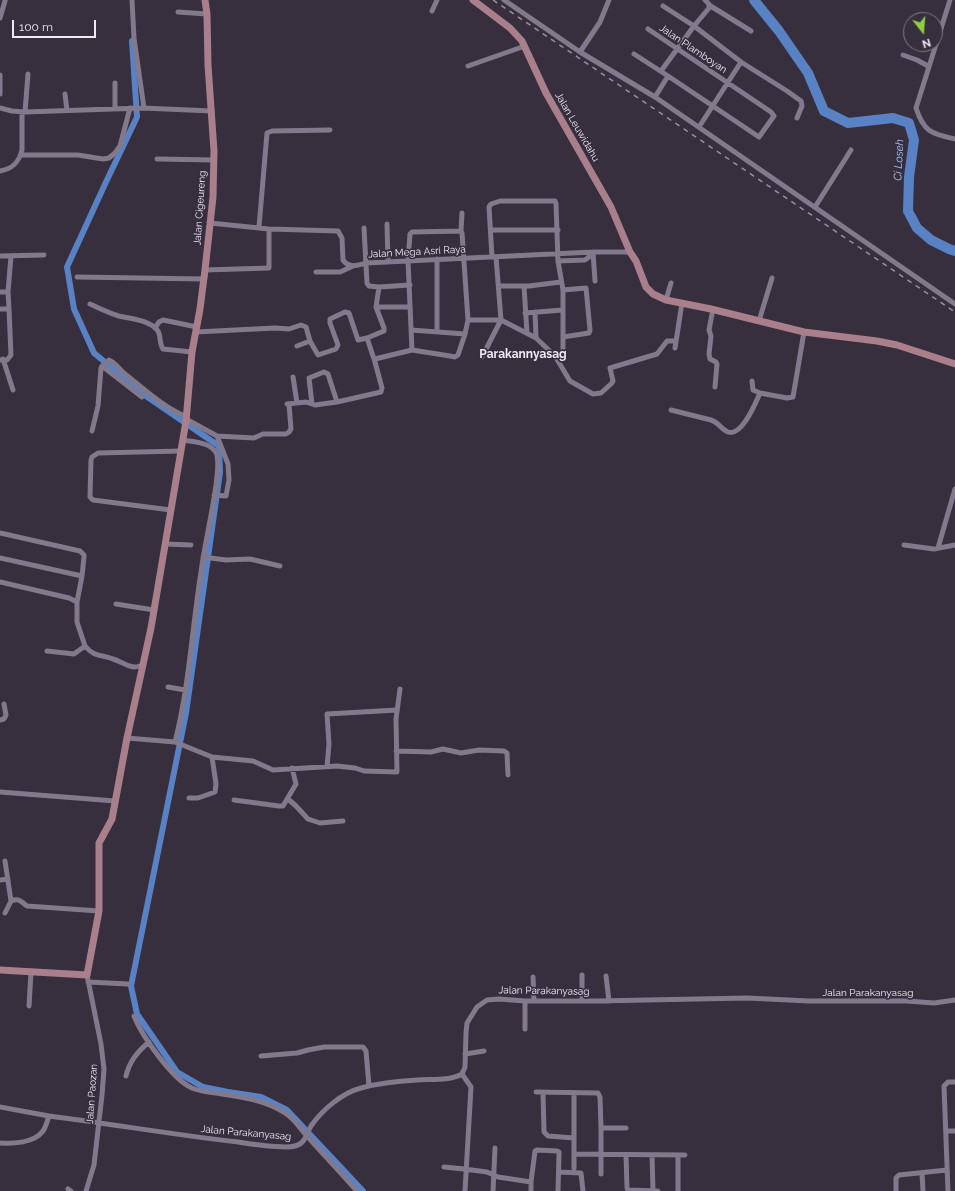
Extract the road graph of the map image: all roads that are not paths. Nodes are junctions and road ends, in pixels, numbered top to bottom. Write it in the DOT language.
graph roads {
  1 [pos="132,0"];
  2 [pos="205,0"];
  3 [pos="437,0"];
  4 [pos="473,0"];
  5 [pos="504,0"];
  6 [pos="609,0"];
  7 [pos="705,0"];
  8 [pos="950,0"];
  9 [pos="5,1"];
  10 [pos="709,5"];
  11 [pos="663,6"];
  12 [pos="432,11"];
  13 [pos="178,12"];
  14 [pos="207,14"];
  15 [pos="0,18"];
  16 [pos="694,26"];
  17 [pos="648,29"];
  18 [pos="751,31"];
  19 [pos="525,46"];
  20 [pos="677,49"];
  21 [pos="580,52"];
  22 [pos="634,54"];
  23 [pos="903,55"];
  24 [pos="741,62"];
  25 [pos="468,66"];
  26 [pos="928,66"];
  27 [pos="661,71"];
  28 [pos="28,74"];
  29 [pos="0,76"];
  30 [pos="668,76"];
  31 [pos="115,83"];
  32 [pos="727,83"];
  33 [pos="0,94"];
  34 [pos="65,94"];
  35 [pos="655,97"];
  36 [pos="712,105"];
  37 [pos="0,108"];
  38 [pos="132,108"];
  39 [pos="143,108"];
  40 [pos="115,109"];
  41 [pos="67,111"];
  42 [pos="212,111"];
  43 [pos="24,112"];
  44 [pos="797,118"];
  45 [pos="699,127"];
  46 [pos="330,130"];
  47 [pos="955,139"];
  48 [pos="852,150"];
  49 [pos="21,155"];
  50 [pos="157,159"];
  51 [pos="214,160"];
  52 [pos="0,171"];
  53 [pos="815,207"];
  54 [pos="462,213"];
  55 [pos="210,222"];
  56 [pos="386,224"];
  57 [pos="259,227"];
  58 [pos="364,228"];
  59 [pos="269,229"];
  60 [pos="491,230"];
  61 [pos="558,230"];
  62 [pos="461,231"];
  63 [pos="630,252"];
  64 [pos="592,253"];
  65 [pos="558,254"];
  66 [pos="0,256"];
  67 [pos="11,256"];
  68 [pos="44,256"];
  69 [pos="494,257"];
  70 [pos="464,258"];
  71 [pos="437,259"];
  72 [pos="408,261"];
  73 [pos="558,261"];
  74 [pos="366,262"];
  75 [pos="388,262"];
  76 [pos="353,266"];
  77 [pos="206,270"];
  78 [pos="316,272"];
  79 [pos="77,277"];
  80 [pos="772,278"];
  81 [pos="204,280"];
  82 [pos="595,281"];
  83 [pos="561,282"];
  84 [pos="671,283"];
  85 [pos="410,285"];
  86 [pos="499,286"];
  87 [pos="524,286"];
  88 [pos="378,287"];
  89 [pos="563,290"];
  90 [pos="0,292"];
  91 [pos="8,292"];
  92 [pos="666,300"];
  93 [pos="682,303"];
  94 [pos="90,304"];
  95 [pos="955,304"];
  96 [pos="376,307"];
  97 [pos="410,308"];
  98 [pos="0,309"];
  99 [pos="9,309"];
  100 [pos="713,309"];
  101 [pos="563,310"];
  102 [pos="535,312"];
  103 [pos="525,313"];
  104 [pos="468,320"];
  105 [pos="501,320"];
  106 [pos="760,321"];
  107 [pos="155,328"];
  108 [pos="196,330"];
  109 [pos="411,330"];
  110 [pos="438,332"];
  111 [pos="804,332"];
  112 [pos="527,333"];
  113 [pos="465,334"];
  114 [pos="563,337"];
  115 [pos="367,338"];
  116 [pos="536,338"];
  117 [pos="310,341"];
  118 [pos="676,341"];
  119 [pos="297,346"];
  120 [pos="675,348"];
  121 [pos="563,349"];
  122 [pos="412,350"];
  123 [pos="192,352"];
  124 [pos="482,357"];
  125 [pos="375,359"];
  126 [pos="2,360"];
  127 [pos="104,364"];
  128 [pos="955,364"];
  129 [pos="293,377"];
  130 [pos="752,381"];
  131 [pos="715,387"];
  132 [pos="13,390"];
  133 [pos="760,393"];
  134 [pos="142,397"];
  135 [pos="337,402"];
  136 [pos="297,403"];
  137 [pos="312,404"];
  138 [pos="671,410"];
  139 [pos="186,421"];
  140 [pos="92,431"];
  141 [pos="217,436"];
  142 [pos="183,440"];
  143 [pos="181,450"];
  144 [pos="955,489"];
  145 [pos="215,495"];
  146 [pos="170,510"];
  147 [pos="0,533"];
  148 [pos="165,544"];
  149 [pos="191,545"];
  150 [pos="904,545"];
  151 [pos="955,545"];
  152 [pos="938,548"];
  153 [pos="205,557"];
  154 [pos="0,558"];
  155 [pos="280,566"];
  156 [pos="82,576"];
  157 [pos="0,582"];
  158 [pos="78,602"];
  159 [pos="116,604"];
  160 [pos="154,610"];
  161 [pos="85,646"];
  162 [pos="47,651"];
  163 [pos="143,665"];
  164 [pos="168,687"];
  165 [pos="400,689"];
  166 [pos="185,690"];
  167 [pos="4,704"];
  168 [pos="397,710"];
  169 [pos="0,720"];
  170 [pos="127,738"];
  171 [pos="178,744"];
  172 [pos="396,751"];
  173 [pos="212,756"];
  174 [pos="327,767"];
  175 [pos="292,768"];
  176 [pos="508,775"];
  177 [pos="0,792"];
  178 [pos="189,798"];
  179 [pos="288,799"];
  180 [pos="234,800"];
  181 [pos="115,801"];
  182 [pos="344,821"];
  183 [pos="5,861"];
  184 [pos="8,879"];
  185 [pos="0,880"];
  186 [pos="11,901"];
  187 [pos="99,911"];
  188 [pos="5,913"];
  189 [pos="0,970"];
  190 [pos="31,972"];
  191 [pos="582,975"];
  192 [pos="606,976"];
  193 [pos="533,977"];
  194 [pos="88,979"];
  195 [pos="128,984"];
  196 [pos="955,1000"];
  197 [pos="525,1001"];
  198 [pos="534,1001"];
  199 [pos="582,1001"];
  200 [pos="609,1001"];
  201 [pos="29,1006"];
  202 [pos="134,1016"];
  203 [pos="525,1029"];
  204 [pos="149,1042"];
  205 [pos="484,1050"];
  206 [pos="465,1054"];
  207 [pos="261,1056"];
  208 [pos="462,1074"];
  209 [pos="126,1076"];
  210 [pos="955,1082"];
  211 [pos="369,1086"];
  212 [pos="536,1092"];
  213 [pos="543,1092"];
  214 [pos="574,1093"];
  215 [pos="0,1107"];
  216 [pos="49,1116"];
  217 [pos="99,1122"];
  218 [pos="601,1128"];
  219 [pos="626,1128"];
  220 [pos="946,1131"];
  221 [pos="955,1131"];
  222 [pos="308,1136"];
  223 [pos="574,1138"];
  224 [pos="0,1143"];
  225 [pos="495,1148"];
  226 [pos="574,1154"];
  227 [pos="600,1155"];
  228 [pos="626,1155"];
  229 [pos="652,1155"];
  230 [pos="685,1155"];
  231 [pos="678,1156"];
  232 [pos="444,1167"];
  233 [pos="574,1168"];
  234 [pos="466,1169"];
  235 [pos="947,1170"];
  236 [pos="558,1172"];
  237 [pos="922,1173"];
  238 [pos="601,1174"];
  239 [pos="493,1176"];
  240 [pos="948,1180"];
  241 [pos="955,1180"];
  242 [pos="531,1182"];
  243 [pos="653,1190"];
  244 [pos="86,1191"];
  245 [pos="357,1191"];
  246 [pos="466,1191"];
  247 [pos="493,1191"];
  248 [pos="531,1191"];
  249 [pos="558,1191"];
  250 [pos="583,1191"];
  251 [pos="658,1191"];
  252 [pos="678,1191"];
  253 [pos="896,1191"];
  254 [pos="923,1191"];
  255 [pos="948,1191"];
  1 -- 39 [label="street"];
  2 -- 14 [label="street, Jalan Cigeureng"];
  3 -- 12 [label="street"];
  4 -- 19 [label="street, Jalan Leuwidahu"];
  5 -- 21 [label="street"];
  6 -- 21 [label="street"];
  7 -- 10 [label="street"];
  8 -- 26 [label="street"];
  9 -- 15 [label="street"];
  10 -- 16 [label="street"];
  10 -- 18 [label="street"];
  11 -- 16 [label="street"];
  13 -- 14 [label="street"];
  14 -- 42 [label="street, Jalan Cigeureng"];
  16 -- 20 [label="street"];
  16 -- 24 [label="street"];
  17 -- 20 [label="street, Jalan Plamboyan"];
  19 -- 25 [label="street"];
  19 -- 63 [label="street, Jalan Leuwidahu"];
  20 -- 27 [label="street"];
  20 -- 32 [label="street, Jalan Plamboyan"];
  21 -- 35 [label="street"];
  22 -- 27 [label="street"];
  23 -- 26 [label="street"];
  24 -- 32 [label="street"];
  24 -- 44 [label="street"];
  26 -- 47 [label="street"];
  27 -- 30 [label="street"];
  28 -- 43 [label="street"];
  29 -- 33 [label="street"];
  30 -- 35 [label="street"];
  30 -- 36 [label="street"];
  31 -- 40 [label="street"];
  32 -- 36 [label="street"];
  32 -- 36 [label="street, Jalan Plamboyan"];
  34 -- 41 [label="street"];
  35 -- 45 [label="street"];
  36 -- 45 [label="street"];
  37 -- 43 [label="street"];
  38 -- 39 [label="street"];
  38 -- 40 [label="street"];
  38 -- 49 [label="street"];
  39 -- 42 [label="street"];
  40 -- 41 [label="street"];
  41 -- 43 [label="street"];
  42 -- 51 [label="street, Jalan Cigeureng"];
  43 -- 49 [label="street"];
  45 -- 53 [label="street"];
  46 -- 57 [label="street"];
  48 -- 53 [label="street"];
  49 -- 52 [label="street"];
  50 -- 51 [label="street"];
  51 -- 55 [label="street, Jalan Cigeureng"];
  53 -- 95 [label="street"];
  54 -- 62 [label="street"];
  55 -- 57 [label="street"];
  55 -- 77 [label="street, Jalan Cigeureng"];
  56 -- 75 [label="street"];
  57 -- 59 [label="street"];
  58 -- 74 [label="street"];
  59 -- 76 [label="street"];
  59 -- 77 [label="street"];
  60 -- 61 [label="street"];
  60 -- 61 [label="street"];
  60 -- 69 [label="street"];
  61 -- 65 [label="street"];
  62 -- 70 [label="street"];
  62 -- 72 [label="street"];
  63 -- 64 [label="street, Jalan Mega Asri Raya"];
  63 -- 92 [label="street, Jalan Leuwidahu"];
  64 -- 65 [label="street, Jalan Mega Asri Raya"];
  64 -- 73 [label="street"];
  64 -- 82 [label="street"];
  65 -- 69 [label="street, Jalan Mega Asri Raya"];
  65 -- 73 [label="street"];
  66 -- 67 [label="street"];
  67 -- 68 [label="street"];
  67 -- 91 [label="street"];
  69 -- 70 [label="street, Jalan Mega Asri Raya"];
  69 -- 86 [label="street"];
  70 -- 71 [label="street, Jalan Mega Asri Raya"];
  70 -- 104 [label="street"];
  71 -- 72 [label="street, Jalan Mega Asri Raya"];
  71 -- 110 [label="street"];
  72 -- 75 [label="street, Jalan Mega Asri Raya"];
  72 -- 85 [label="street"];
  73 -- 83 [label="street"];
  74 -- 75 [label="street, Jalan Mega Asri Raya"];
  74 -- 76 [label="street, Jalan Mega Asri Raya"];
  74 -- 88 [label="street"];
  76 -- 78 [label="street, Jalan Mega Asri Raya"];
  77 -- 81 [label="street, Jalan Cigeureng"];
  79 -- 81 [label="street"];
  80 -- 106 [label="street"];
  81 -- 108 [label="street, Jalan Cigeureng"];
  83 -- 87 [label="street"];
  83 -- 89 [label="street"];
  84 -- 92 [label="street"];
  85 -- 88 [label="street"];
  85 -- 97 [label="street"];
  86 -- 87 [label="street"];
  86 -- 105 [label="street"];
  87 -- 103 [label="street"];
  88 -- 96 [label="street"];
  89 -- 101 [label="street"];
  89 -- 114 [label="street"];
  90 -- 91 [label="street"];
  91 -- 99 [label="street"];
  92 -- 93 [label="street, Jalan Leuwidahu"];
  93 -- 100 [label="street, Jalan Leuwidahu"];
  93 -- 118 [label="street"];
  94 -- 107 [label="street"];
  96 -- 97 [label="street"];
  96 -- 115 [label="street"];
  97 -- 109 [label="street"];
  98 -- 99 [label="street"];
  99 -- 126 [label="street"];
  100 -- 106 [label="street, Jalan Leuwidahu"];
  100 -- 131 [label="street"];
  101 -- 102 [label="street"];
  101 -- 114 [label="street"];
  102 -- 103 [label="street"];
  102 -- 116 [label="street"];
  103 -- 112 [label="street"];
  104 -- 105 [label="street"];
  104 -- 113 [label="street"];
  105 -- 112 [label="street"];
  105 -- 124 [label="street"];
  106 -- 111 [label="street, Jalan Leuwidahu"];
  107 -- 108 [label="street"];
  107 -- 123 [label="street"];
  108 -- 117 [label="street"];
  108 -- 123 [label="street, Jalan Cigeureng"];
  109 -- 110 [label="street"];
  109 -- 122 [label="street"];
  110 -- 113 [label="street"];
  111 -- 128 [label="street, Jalan Leuwidahu"];
  111 -- 133 [label="street"];
  112 -- 116 [label="street"];
  113 -- 122 [label="street"];
  114 -- 121 [label="street"];
  115 -- 117 [label="street"];
  115 -- 125 [label="street"];
  116 -- 118 [label="street"];
  117 -- 119 [label="street"];
  118 -- 120 [label="street"];
  122 -- 125 [label="street"];
  123 -- 139 [label="street, Jalan Cigeureng"];
  125 -- 135 [label="street"];
  126 -- 132 [label="street"];
  127 -- 134 [label="street"];
  127 -- 139 [label="street"];
  127 -- 140 [label="street"];
  129 -- 136 [label="street"];
  130 -- 133 [label="street"];
  133 -- 138 [label="street"];
  135 -- 137 [label="street"];
  135 -- 137 [label="street"];
  136 -- 137 [label="street"];
  136 -- 141 [label="street"];
  139 -- 141 [label="street"];
  139 -- 142 [label="street, Jalan Cigeureng"];
  141 -- 145 [label="street"];
  142 -- 143 [label="street, Jalan Cigeureng"];
  142 -- 145 [label="street"];
  143 -- 146 [label="street, Jalan Cigeureng"];
  143 -- 146 [label="street"];
  144 -- 152 [label="street"];
  145 -- 153 [label="street"];
  146 -- 148 [label="street, Jalan Cigeureng"];
  147 -- 156 [label="street"];
  148 -- 149 [label="street"];
  148 -- 160 [label="street, Jalan Cigeureng"];
  150 -- 152 [label="street"];
  151 -- 152 [label="street"];
  153 -- 155 [label="street"];
  153 -- 166 [label="street"];
  154 -- 156 [label="street"];
  156 -- 158 [label="street"];
  157 -- 158 [label="street"];
  158 -- 161 [label="street"];
  159 -- 160 [label="street"];
  160 -- 163 [label="street, Jalan Cigeureng"];
  161 -- 162 [label="street"];
  161 -- 163 [label="street"];
  163 -- 170 [label="street, Jalan Cigeureng"];
  164 -- 166 [label="street"];
  165 -- 168 [label="street"];
  166 -- 171 [label="street"];
  167 -- 169 [label="street"];
  168 -- 172 [label="street"];
  168 -- 174 [label="street"];
  170 -- 171 [label="street"];
  170 -- 181 [label="street, Jalan Cigeureng"];
  171 -- 173 [label="street"];
  172 -- 174 [label="street"];
  172 -- 176 [label="street"];
  173 -- 175 [label="street"];
  173 -- 178 [label="street"];
  174 -- 175 [label="street"];
  175 -- 179 [label="street"];
  177 -- 181 [label="street"];
  179 -- 180 [label="street"];
  179 -- 182 [label="street"];
  181 -- 187 [label="street, Jalan Cigeureng"];
  183 -- 184 [label="street"];
  184 -- 185 [label="street"];
  184 -- 186 [label="street"];
  186 -- 187 [label="street"];
  186 -- 188 [label="street"];
  187 -- 194 [label="street, Jalan Cigeureng"];
  189 -- 190 [label="street"];
  190 -- 194 [label="street"];
  190 -- 201 [label="street"];
  191 -- 199 [label="street"];
  192 -- 200 [label="street"];
  193 -- 198 [label="street"];
  194 -- 195 [label="street"];
  194 -- 217 [label="street, Jalan Paozan"];
  196 -- 200 [label="street, Jalan Parakanyasag"];
  197 -- 198 [label="street, Jalan Parakanyasag"];
  197 -- 203 [label="street"];
  197 -- 206 [label="street, Jalan Parakanyasag"];
  198 -- 199 [label="street, Jalan Parakanyasag"];
  199 -- 200 [label="street, Jalan Parakanyasag"];
  202 -- 204 [label="street"];
  204 -- 209 [label="street"];
  204 -- 222 [label="street"];
  205 -- 206 [label="street"];
  206 -- 208 [label="street, Jalan Parakanyasag"];
  207 -- 211 [label="street"];
  208 -- 211 [label="street"];
  208 -- 234 [label="street"];
  210 -- 220 [label="street"];
  211 -- 222 [label="street"];
  212 -- 213 [label="street"];
  213 -- 214 [label="street"];
  213 -- 223 [label="street"];
  214 -- 218 [label="street"];
  214 -- 223 [label="street"];
  215 -- 216 [label="street, Jalan Parakanyasag"];
  216 -- 217 [label="street, Jalan Parakanyasag"];
  216 -- 224 [label="street"];
  217 -- 222 [label="street, Jalan Parakanyasag"];
  217 -- 244 [label="street, Jalan Paozan"];
  218 -- 219 [label="street"];
  218 -- 227 [label="street"];
  220 -- 221 [label="street"];
  220 -- 235 [label="street"];
  222 -- 245 [label="street"];
  223 -- 226 [label="street"];
  225 -- 239 [label="street"];
  226 -- 227 [label="street"];
  226 -- 233 [label="street"];
  227 -- 228 [label="street"];
  227 -- 238 [label="street"];
  228 -- 229 [label="street"];
  228 -- 243 [label="street"];
  229 -- 231 [label="street"];
  229 -- 243 [label="street"];
  230 -- 231 [label="street"];
  231 -- 252 [label="street"];
  232 -- 234 [label="street"];
  234 -- 239 [label="street"];
  234 -- 246 [label="street"];
  235 -- 237 [label="street"];
  235 -- 240 [label="street"];
  236 -- 242 [label="street"];
  236 -- 249 [label="street"];
  236 -- 250 [label="street"];
  237 -- 253 [label="street"];
  237 -- 254 [label="street"];
  239 -- 242 [label="street"];
  239 -- 247 [label="street"];
  240 -- 241 [label="street"];
  240 -- 255 [label="street"];
  242 -- 248 [label="street"];
  243 -- 251 [label="street"];
}
